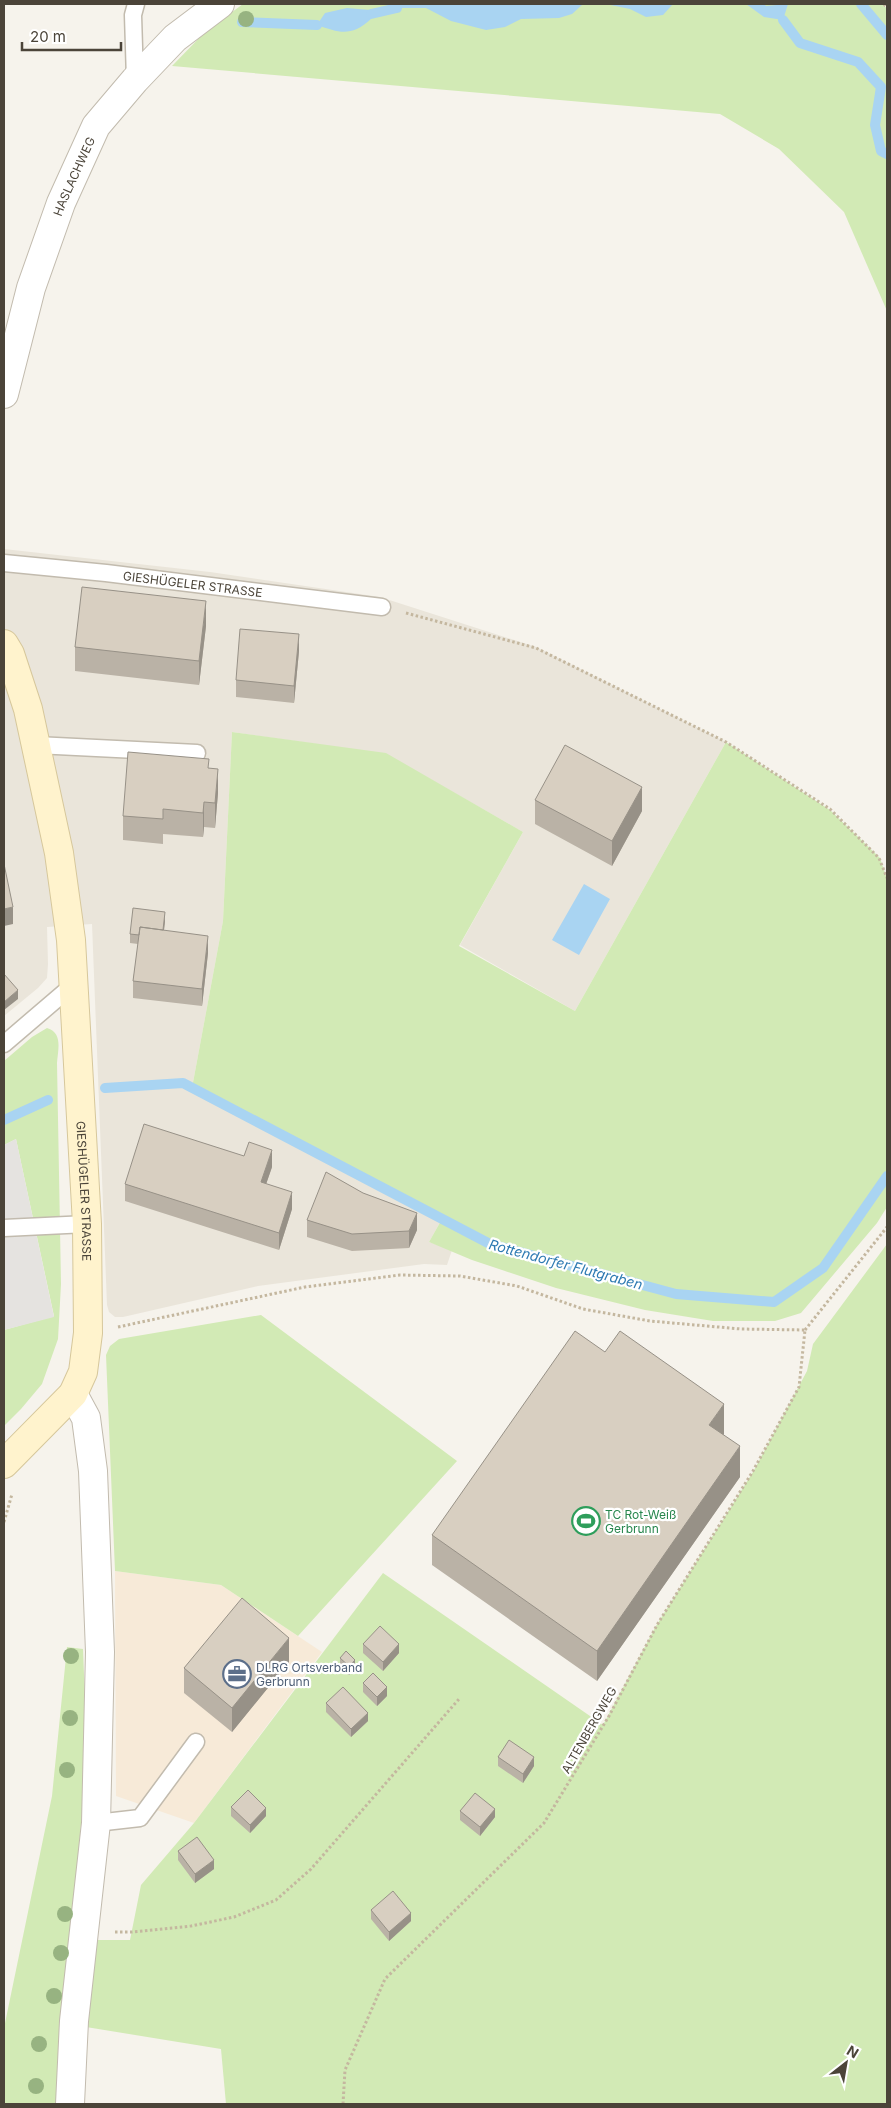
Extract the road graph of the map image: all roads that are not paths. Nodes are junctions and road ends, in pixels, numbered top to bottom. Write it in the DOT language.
graph roads {
  1 [pos="136,4"];
  2 [pos="220,4"];
  3 [pos="134,80"];
  4 [pos="4,394"];
  5 [pos="4,563"];
  6 [pos="382,607"];
  7 [pos="4,644"];
  8 [pos="36,745"];
  9 [pos="197,754"];
  10 [pos="73,985"];
  11 [pos="4,1044"];
  12 [pos="87,1224"];
  13 [pos="4,1228"];
  14 [pos="78,1383"];
  15 [pos="4,1464"];
  16 [pos="196,1742"];
  17 [pos="96,1823"];
  18 [pos="70,2104"];
  1 -- 3 [label="lane"];
  2 -- 3 [label="street, HASLACHWEG"];
  3 -- 4 [label="street, HASLACHWEG"];
  5 -- 6 [label="lane, GIESHÜGELER STRASSE"];
  7 -- 8 [label="street, GIESHÜGELER STRASSE"];
  8 -- 9 [label="lane"];
  8 -- 10 [label="street, GIESHÜGELER STRASSE"];
  10 -- 11 [label="lane"];
  10 -- 12 [label="street, GIESHÜGELER STRASSE"];
  12 -- 13 [label="lane"];
  12 -- 14 [label="street, GIESHÜGELER STRASSE"];
  14 -- 15 [label="street"];
  14 -- 17 [label="street"];
  16 -- 17 [label="lane"];
  17 -- 18 [label="street"];
}
